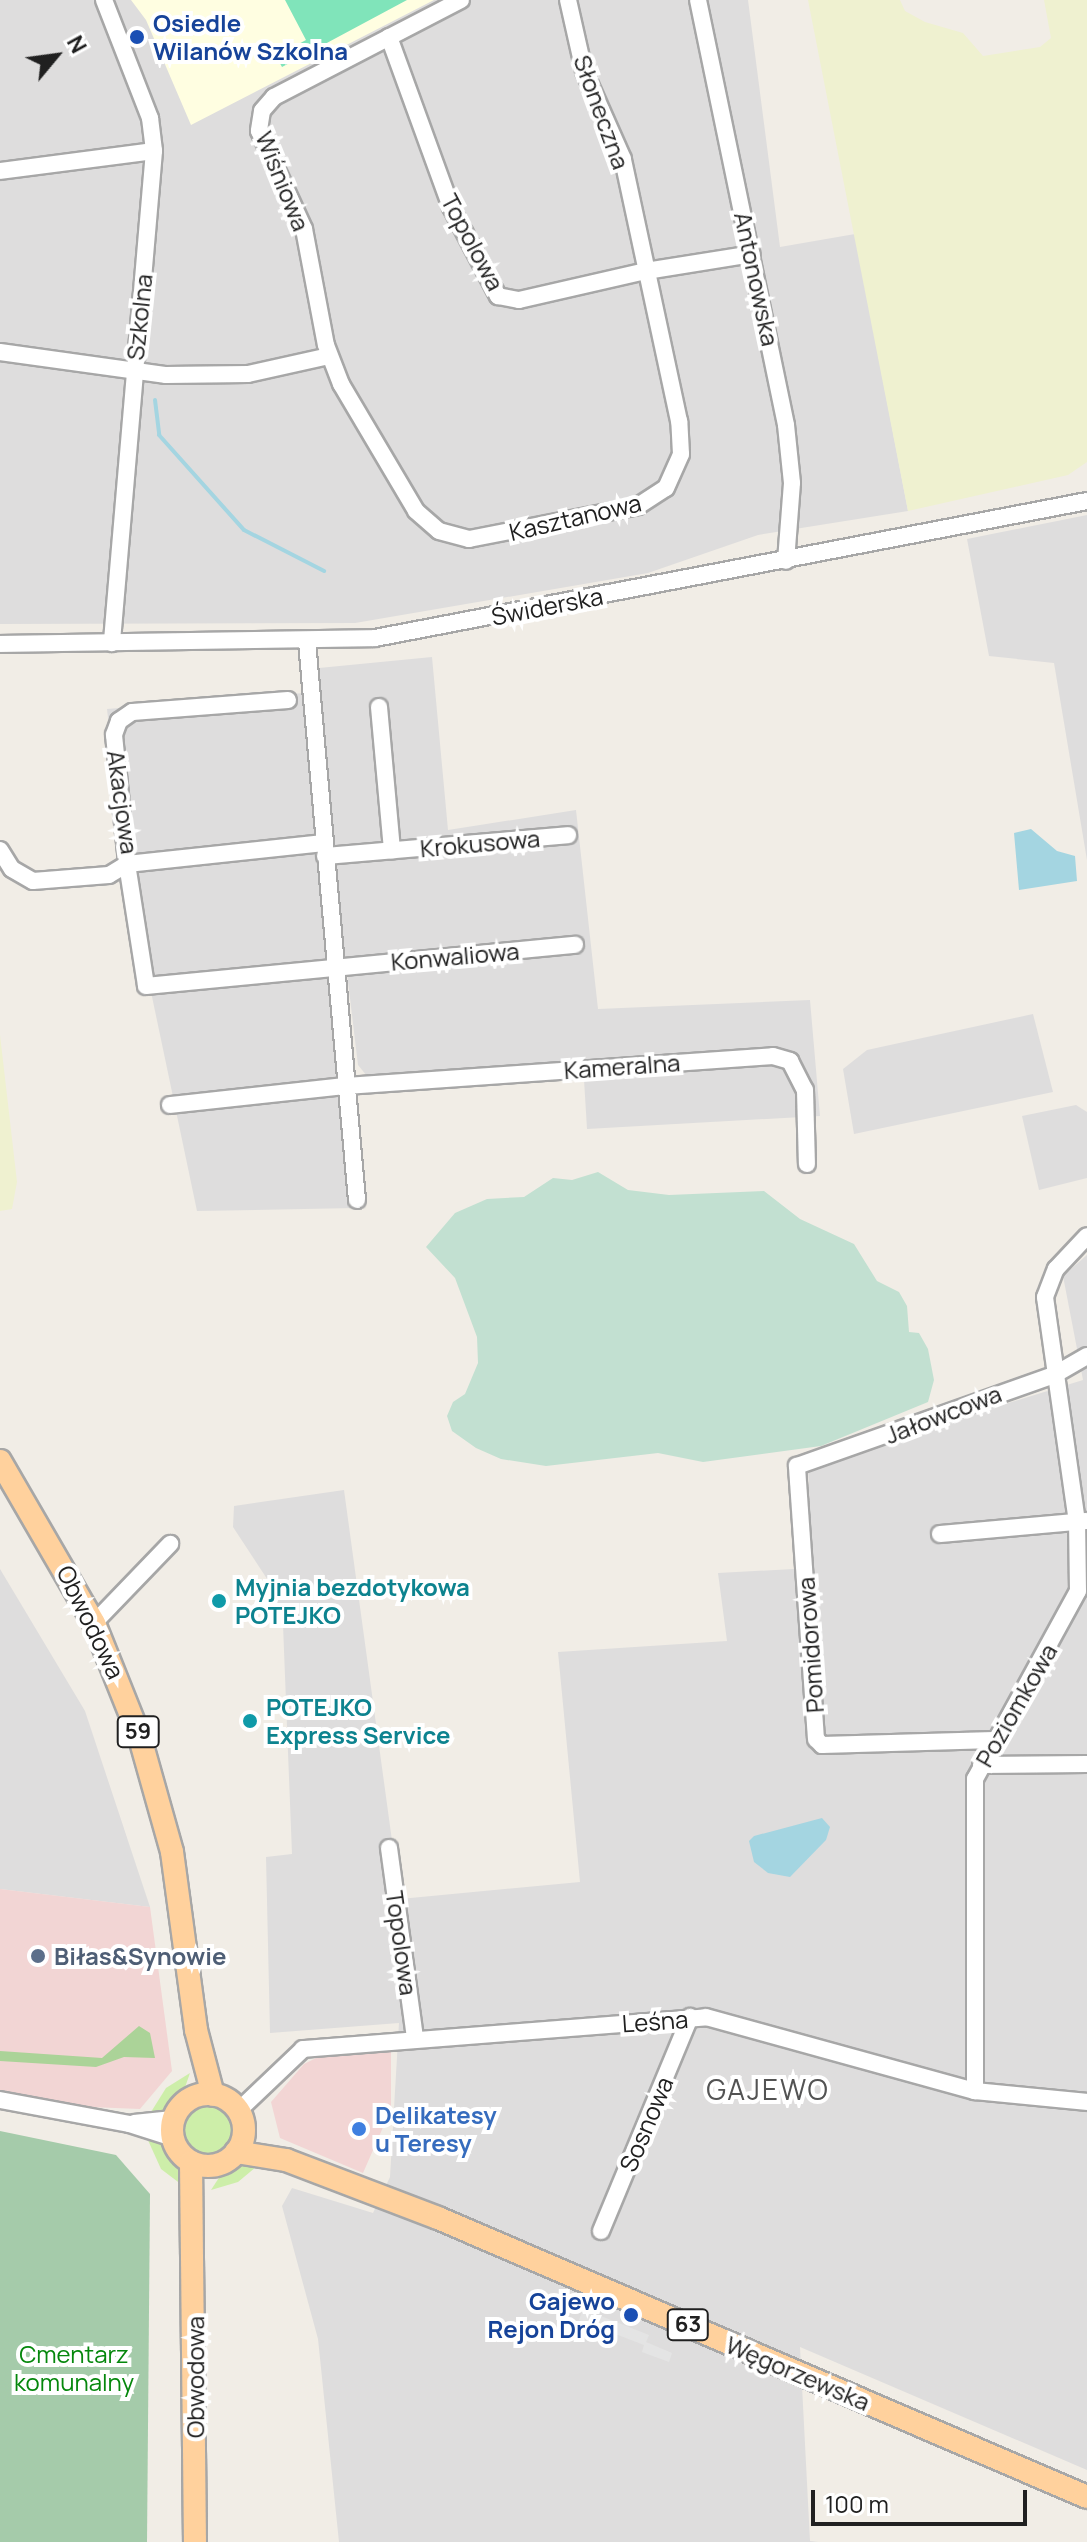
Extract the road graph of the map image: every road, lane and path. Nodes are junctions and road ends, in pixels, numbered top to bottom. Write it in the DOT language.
graph roads {
  1 [pos="104,0"];
  2 [pos="461,0"];
  3 [pos="568,0"];
  4 [pos="698,0"];
  5 [pos="389,37"];
  6 [pos="154,151"];
  7 [pos="0,171"];
  8 [pos="752,254"];
  9 [pos="646,271"];
  10 [pos="0,352"];
  11 [pos="329,356"];
  12 [pos="133,373"];
  13 [pos="340,380"];
  14 [pos="1087,501"];
  15 [pos="786,561"];
  16 [pos="307,642"];
  17 [pos="112,643"];
  18 [pos="0,644"];
  19 [pos="288,700"];
  20 [pos="379,707"];
  21 [pos="568,835"];
  22 [pos="325,849"];
  23 [pos="0,850"];
  24 [pos="392,850"];
  25 [pos="127,864"];
  26 [pos="575,945"];
  27 [pos="335,966"];
  28 [pos="346,1086"];
  29 [pos="170,1105"];
  30 [pos="807,1164"];
  31 [pos="357,1200"];
  32 [pos="1087,1236"];
  33 [pos="1087,1356"];
  34 [pos="1054,1375"];
  35 [pos="0,1461"];
  36 [pos="797,1466"];
  37 [pos="1082,1522"];
  38 [pos="940,1534"];
  39 [pos="170,1544"];
  40 [pos="94,1623"];
  41 [pos="994,1740"];
  42 [pos="1087,1764"];
  43 [pos="981,1765"];
  44 [pos="389,1848"];
  45 [pos="690,2017"];
  46 [pos="415,2038"];
  47 [pos="975,2091"];
  48 [pos="204,2096"];
  49 [pos="0,2100"];
  50 [pos="1087,2102"];
  51 [pos="241,2120"];
  52 [pos="173,2128"];
  53 [pos="236,2152"];
  54 [pos="286,2160"];
  55 [pos="202,2164"];
  56 [pos="601,2231"];
  57 [pos="1087,2497"];
  58 [pos="195,2542"];
  1 -- 6 [label="street, Szkolna"];
  2 -- 5 [label="street, Wiśniowa"];
  3 -- 9 [label="street, Słoneczna"];
  4 -- 8 [label="street, Antonowska"];
  5 -- 9 [label="street, Topolowa"];
  5 -- 11 [label="street, Wiśniowa"];
  6 -- 7 [label="street"];
  6 -- 12 [label="street, Szkolna"];
  8 -- 9 [label="street, Topolowa"];
  8 -- 15 [label="street, Antonowska"];
  9 -- 13 [label="street, Kasztanowa"];
  10 -- 12 [label="street"];
  11 -- 12 [label="street"];
  11 -- 13 [label="street, Wiśniowa"];
  12 -- 17 [label="street, Szkolna"];
  14 -- 15 [label="street, Świderska"];
  15 -- 16 [label="street, Świderska"];
  16 -- 17 [label="street, Świderska"];
  16 -- 22 [label="street"];
  17 -- 18 [label="street, Świderska"];
  19 -- 25 [label="street, Akacjowa"];
  20 -- 24 [label="street, Krokusowa"];
  21 -- 24 [label="street, Krokusowa"];
  22 -- 24 [label="street, Krokusowa"];
  22 -- 25 [label="street, Akacjowa"];
  22 -- 27 [label="street"];
  23 -- 25 [label="street"];
  25 -- 27 [label="street, Konwaliowa"];
  26 -- 27 [label="street, Konwaliowa"];
  27 -- 28 [label="street"];
  28 -- 29 [label="street"];
  28 -- 30 [label="street, Kameralna"];
  28 -- 31 [label="street"];
  32 -- 34 [label="street, Poziomkowa"];
  33 -- 34 [label="street, Jałowcowa"];
  34 -- 36 [label="street, Jałowcowa"];
  34 -- 37 [label="street, Poziomkowa"];
  35 -- 40 [label="main road, Obwodowa / 59"];
  36 -- 41 [label="street, Pomidorowa"];
  37 -- 38 [label="street"];
  37 -- 41 [label="street, Poziomkowa"];
  39 -- 40 [label="street"];
  40 -- 48 [label="main road, Obwodowa / 59"];
  41 -- 43 [label="street, Poziomkowa"];
  42 -- 43 [label="street"];
  43 -- 47 [label="street, Poziomkowa"];
  44 -- 46 [label="street, Topolowa"];
  45 -- 46 [label="street, Leśna"];
  45 -- 47 [label="street, Leśna"];
  45 -- 56 [label="street, Sosnowa"];
  46 -- 51 [label="street, Leśna"];
  47 -- 50 [label="street, Leśna"];
  48 -- 51 [label="main road, Węgorzewska"];
  48 -- 52 [label="main road"];
  49 -- 52 [label="street"];
  51 -- 53 [label="main road"];
  51 -- 54 [label="main road, Węgorzewska / 63"];
  52 -- 55 [label="main road"];
  53 -- 54 [label="main road, Węgorzewska / 63"];
  53 -- 55 [label="main road"];
  54 -- 57 [label="main road, Węgorzewska / 63"];
  55 -- 58 [label="main road, Obwodowa"];
}
